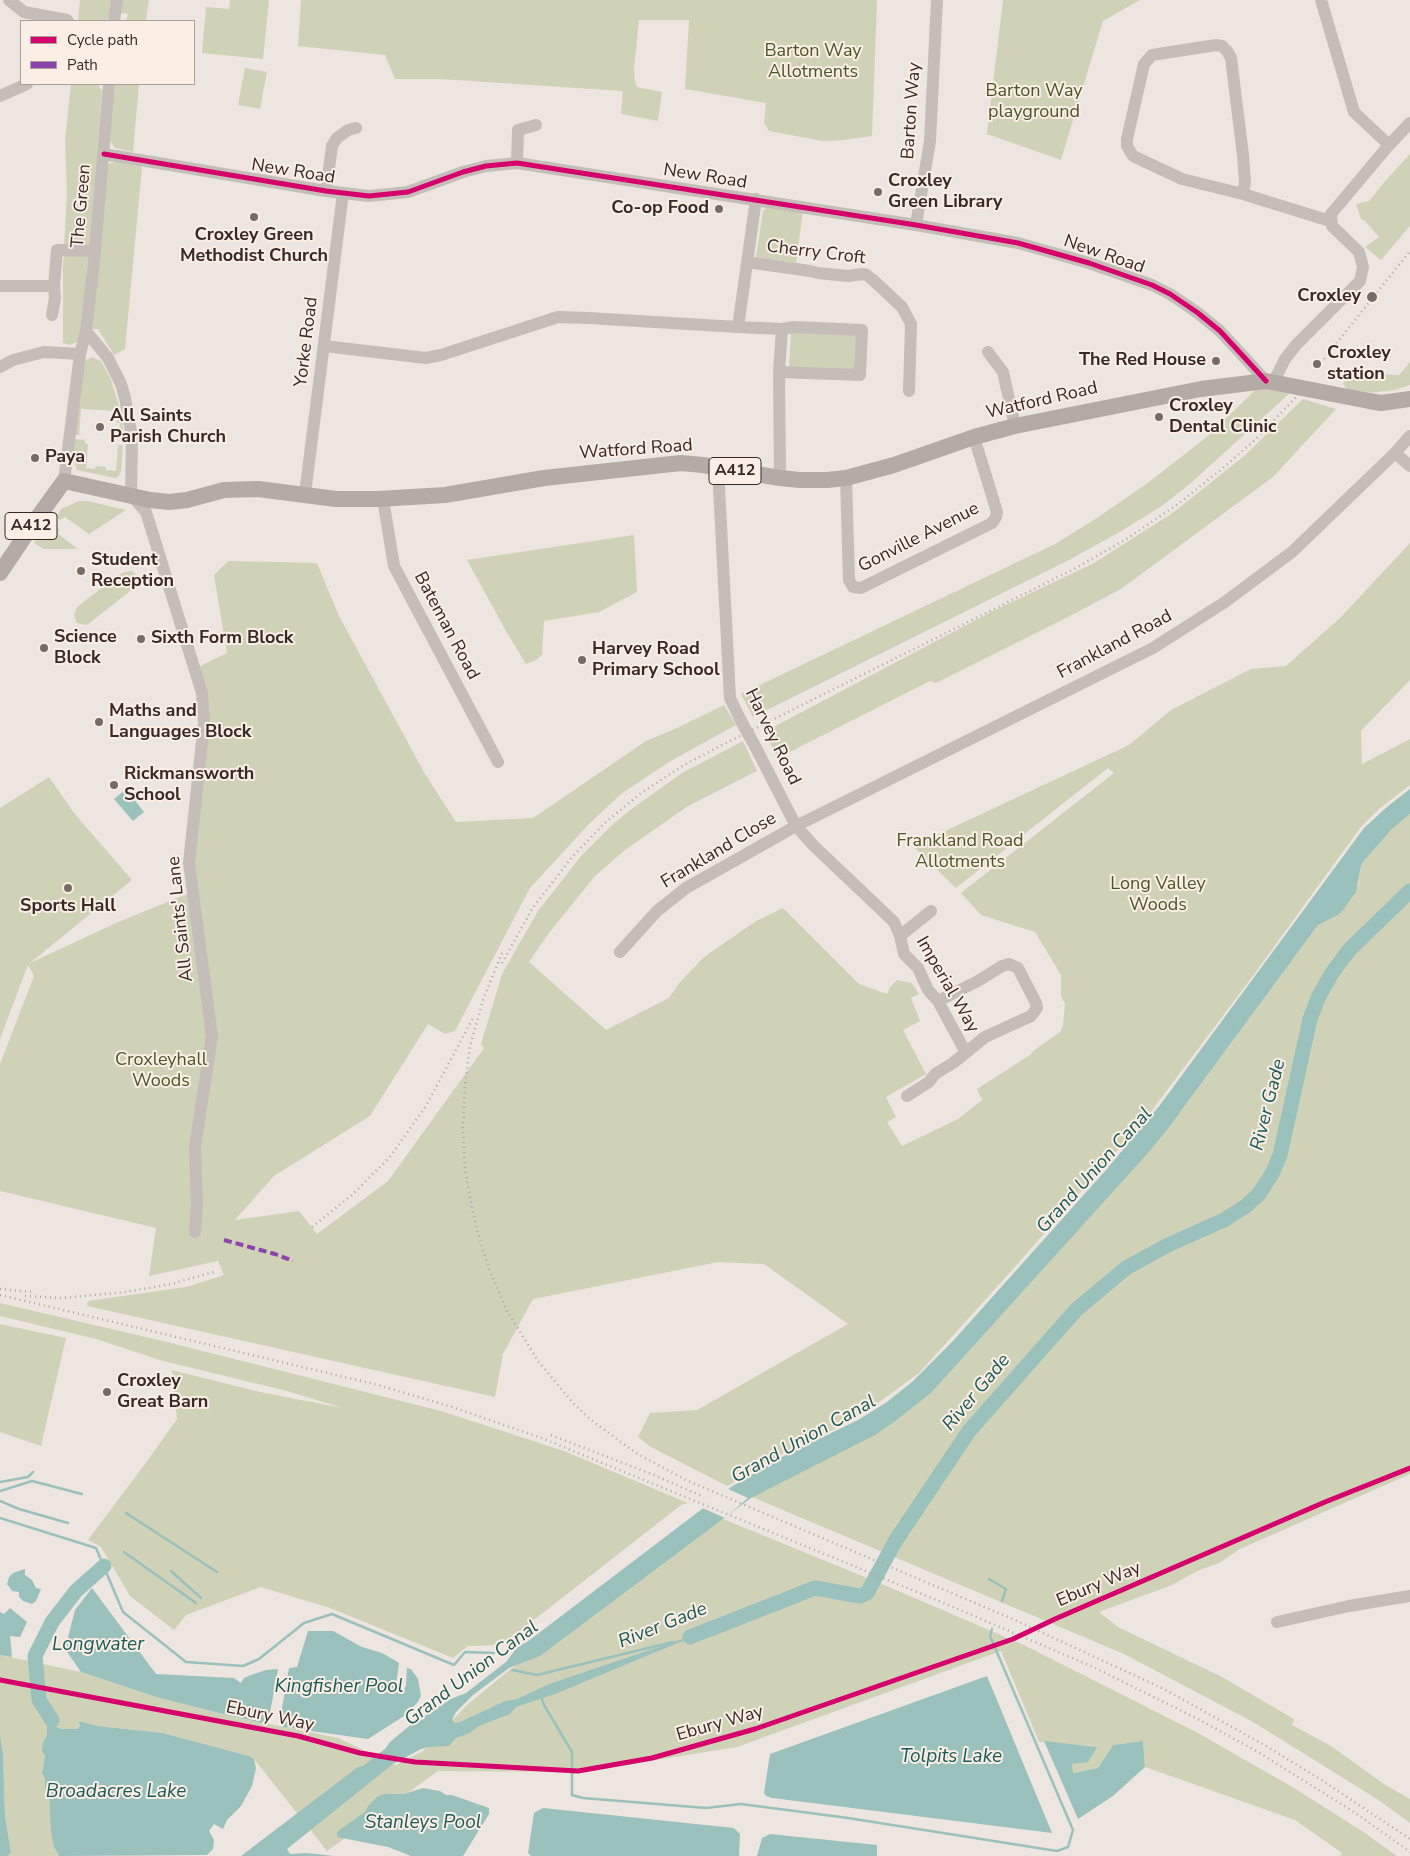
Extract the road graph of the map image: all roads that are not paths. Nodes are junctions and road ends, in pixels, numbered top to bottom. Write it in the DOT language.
graph roads {
  1 [pos="9,0"];
  2 [pos="116,0"];
  3 [pos="937,0"];
  4 [pos="1321,0"];
  5 [pos="67,20"];
  6 [pos="114,20"];
  7 [pos="25,85"];
  8 [pos="109,85"];
  9 [pos="0,96"];
  10 [pos="536,124"];
  11 [pos="1410,124"];
  12 [pos="356,128"];
  13 [pos="1388,145"];
  14 [pos="104,154"];
  15 [pos="518,163"];
  16 [pos="326,191"];
  17 [pos="343,193"];
  18 [pos="1242,194"];
  19 [pos="756,199"];
  20 [pos="1330,221"];
  21 [pos="916,224"];
  22 [pos="95,252"];
  23 [pos="747,262"];
  24 [pos="0,286"];
  25 [pos="54,286"];
  26 [pos="52,315"];
  27 [pos="738,327"];
  28 [pos="782,329"];
  29 [pos="86,330"];
  30 [pos="324,346"];
  31 [pos="988,352"];
  32 [pos="80,354"];
  33 [pos="0,367"];
  34 [pos="779,372"];
  35 [pos="1270,381"];
  36 [pos="909,391"];
  37 [pos="1410,399"];
  38 [pos="1014,426"];
  39 [pos="1410,436"];
  40 [pos="974,437"];
  41 [pos="1396,453"];
  42 [pos="1410,466"];
  43 [pos="718,468"];
  44 [pos="780,478"];
  45 [pos="846,478"];
  46 [pos="64,481"];
  47 [pos="305,494"];
  48 [pos="131,495"];
  49 [pos="383,498"];
  50 [pos="0,573"];
  51 [pos="498,762"];
  52 [pos="796,826"];
  53 [pos="931,911"];
  54 [pos="900,936"];
  55 [pos="620,952"];
  56 [pos="938,1001"];
  57 [pos="965,1051"];
  58 [pos="908,1096"];
  59 [pos="195,1232"];
  60 [pos="1410,1596"];
  61 [pos="1278,1622"];
  1 -- 5 [label="street"];
  2 -- 6 [label="street"];
  3 -- 21 [label="street, Barton Way"];
  4 -- 13 [label="street"];
  7 -- 9 [label="street"];
  8 -- 14 [label="street, The Green"];
  10 -- 15 [label="street"];
  11 -- 13 [label="street"];
  12 -- 16 [label="street"];
  13 -- 20 [label="street"];
  14 -- 16 [label="street, New Road"];
  14 -- 22 [label="street, The Green"];
  15 -- 17 [label="street, New Road"];
  15 -- 19 [label="street, New Road"];
  16 -- 17 [label="street, New Road"];
  17 -- 30 [label="street, Yorke Road"];
  18 -- 18 [label="street"];
  18 -- 20 [label="street"];
  19 -- 21 [label="street, New Road"];
  19 -- 23 [label="street"];
  20 -- 35 [label="street"];
  21 -- 35 [label="street, New Road"];
  22 -- 25 [label="street"];
  22 -- 29 [label="street, The Green"];
  23 -- 27 [label="street"];
  23 -- 36 [label="street, Cherry Croft"];
  24 -- 25 [label="street"];
  25 -- 26 [label="street"];
  27 -- 28 [label="street"];
  27 -- 30 [label="street"];
  28 -- 34 [label="street"];
  28 -- 34 [label="street"];
  29 -- 32 [label="street, The Green"];
  29 -- 48 [label="street"];
  30 -- 47 [label="street, Yorke Road"];
  31 -- 38 [label="street"];
  32 -- 33 [label="street"];
  32 -- 46 [label="street, The Green"];
  34 -- 44 [label="street"];
  35 -- 37 [label="main road, Watford Road / A412"];
  35 -- 38 [label="main road, Watford Road / A412"];
  38 -- 40 [label="main road, Watford Road / A412"];
  39 -- 41 [label="street, Frankland Road"];
  40 -- 45 [label="main road, Watford Road / A412"];
  40 -- 45 [label="street, Gonville Avenue"];
  41 -- 42 [label="street"];
  41 -- 52 [label="street, Frankland Road"];
  43 -- 44 [label="main road, Watford Road / A412"];
  43 -- 49 [label="main road, Watford Road / A412"];
  43 -- 52 [label="street, Harvey Road, bridge"];
  44 -- 45 [label="main road, Watford Road / A412"];
  46 -- 48 [label="main road, Watford Road / A412"];
  46 -- 50 [label="main road, A412"];
  47 -- 48 [label="main road, Watford Road / A412"];
  47 -- 49 [label="main road, Watford Road / A412"];
  48 -- 59 [label="street, All Saints' Lane"];
  49 -- 51 [label="street, Bateman Road"];
  52 -- 54 [label="street, Harvey Road"];
  52 -- 55 [label="street, Frankland Close"];
  53 -- 54 [label="street"];
  54 -- 56 [label="street, Imperial Way"];
  56 -- 57 [label="street, Imperial Way"];
  56 -- 57 [label="street"];
  57 -- 58 [label="street"];
  60 -- 61 [label="street"];
}
